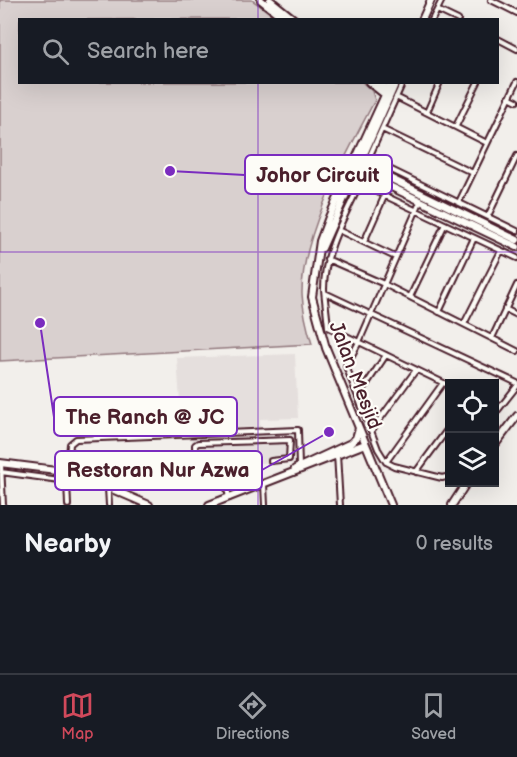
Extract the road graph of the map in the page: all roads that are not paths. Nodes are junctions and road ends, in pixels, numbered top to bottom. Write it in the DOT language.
graph roads {
  1 [pos="261,0"];
  2 [pos="270,0"];
  3 [pos="431,0"];
  4 [pos="442,0"];
  5 [pos="491,0"];
  6 [pos="437,10"];
  7 [pos="517,13"];
  8 [pos="284,18"];
  9 [pos="292,18"];
  10 [pos="423,18"];
  11 [pos="433,18"];
  12 [pos="454,18"];
  13 [pos="499,41"];
  14 [pos="517,49"];
  15 [pos="517,82"];
  16 [pos="439,84"];
  17 [pos="476,84"];
  18 [pos="377,85"];
  19 [pos="390,92"];
  20 [pos="509,97"];
  21 [pos="517,101"];
  22 [pos="380,105"];
  23 [pos="427,112"];
  24 [pos="456,126"];
  25 [pos="381,129"];
  26 [pos="487,143"];
  27 [pos="517,156"];
  28 [pos="356,165"];
  29 [pos="370,169"];
  30 [pos="473,173"];
  31 [pos="353,176"];
  32 [pos="367,176"];
  33 [pos="384,197"];
  34 [pos="421,201"];
  35 [pos="459,202"];
  36 [pos="416,210"];
  37 [pos="488,216"];
  38 [pos="445,224"];
  39 [pos="338,230"];
  40 [pos="517,231"];
  41 [pos="474,238"];
  42 [pos="517,240"];
  43 [pos="364,242"];
  44 [pos="517,247"];
  45 [pos="501,251"];
  46 [pos="319,254"];
  47 [pos="395,257"];
  48 [pos="517,258"];
  49 [pos="327,259"];
  50 [pos="384,284"];
  51 [pos="517,285"];
  52 [pos="325,293"];
  53 [pos="410,297"];
  54 [pos="505,309"];
  55 [pos="439,312"];
  56 [pos="371,313"];
  57 [pos="517,315"];
  58 [pos="464,324"];
  59 [pos="492,338"];
  60 [pos="359,342"];
  61 [pos="517,351"];
  62 [pos="386,355"];
  63 [pos="416,370"];
  64 [pos="442,383"];
  65 [pos="445,384"];
  66 [pos="517,385"];
  67 [pos="358,398"];
  68 [pos="499,406"];
  69 [pos="517,416"];
  70 [pos="359,427"];
  71 [pos="290,430"];
  72 [pos="372,431"];
  73 [pos="445,433"];
  74 [pos="290,440"];
  75 [pos="499,441"];
  76 [pos="366,444"];
  77 [pos="337,453"];
  78 [pos="271,461"];
  79 [pos="386,462"];
  80 [pos="0,463"];
  81 [pos="298,469"];
  82 [pos="68,471"];
  83 [pos="1,472"];
  84 [pos="416,472"];
  85 [pos="248,477"];
  86 [pos="445,477"];
  87 [pos="225,478"];
  88 [pos="67,481"];
  89 [pos="264,484"];
  90 [pos="464,487"];
  91 [pos="108,488"];
  92 [pos="229,498"];
  93 [pos="3,505"];
  94 [pos="68,505"];
  95 [pos="109,505"];
  96 [pos="149,505"];
  97 [pos="209,505"];
  98 [pos="265,505"];
  99 [pos="340,505"];
  100 [pos="391,505"];
  101 [pos="452,505"];
  1 -- 8 [label="main road"];
  2 -- 9 [label="main road"];
  3 -- 10 [label="main road"];
  4 -- 6 [label="street"];
  5 -- 7 [label="street"];
  6 -- 11 [label="street"];
  6 -- 12 [label="street"];
  13 -- 14 [label="street"];
  15 -- 20 [label="street"];
  16 -- 23 [label="street"];
  17 -- 24 [label="street"];
  18 -- 19 [label="main road"];
  18 -- 22 [label="main road"];
  19 -- 22 [label="main road, Jalan Mesjid"];
  19 -- 23 [label="street"];
  19 -- 25 [label="street"];
  19 -- 28 [label="main road, Jalan Mesjid"];
  20 -- 21 [label="street"];
  20 -- 26 [label="street"];
  22 -- 28 [label="main road, Jalan Mesjid"];
  23 -- 24 [label="street"];
  24 -- 26 [label="street"];
  25 -- 30 [label="street"];
  25 -- 35 [label="street"];
  26 -- 30 [label="street"];
  27 -- 37 [label="street"];
  28 -- 29 [label="main road"];
  28 -- 31 [label="main road, Jalan Mesjid"];
  28 -- 46 [label="main road, Jalan Mesjid"];
  29 -- 32 [label="main road"];
  29 -- 42 [label="main road"];
  30 -- 35 [label="street"];
  31 -- 32 [label="main road"];
  31 -- 46 [label="main road, Jalan Mesjid"];
  32 -- 34 [label="main road"];
  33 -- 43 [label="street"];
  34 -- 36 [label="street"];
  34 -- 44 [label="main road"];
  35 -- 37 [label="street"];
  36 -- 38 [label="street"];
  36 -- 39 [label="street"];
  36 -- 47 [label="street"];
  37 -- 40 [label="street"];
  38 -- 41 [label="street"];
  38 -- 53 [label="street"];
  39 -- 43 [label="street"];
  39 -- 49 [label="street"];
  41 -- 45 [label="street"];
  41 -- 55 [label="street"];
  43 -- 47 [label="street"];
  45 -- 48 [label="street"];
  45 -- 58 [label="street"];
  46 -- 70 [label="main road, Jalan Mesjid"];
  47 -- 50 [label="street"];
  49 -- 50 [label="street"];
  49 -- 52 [label="street"];
  50 -- 53 [label="street"];
  50 -- 56 [label="street"];
  51 -- 54 [label="street"];
  52 -- 56 [label="street"];
  52 -- 60 [label="street"];
  53 -- 55 [label="street"];
  54 -- 57 [label="street"];
  54 -- 59 [label="street"];
  55 -- 58 [label="street"];
  56 -- 60 [label="street"];
  56 -- 66 [label="street"];
  58 -- 59 [label="street"];
  59 -- 61 [label="street"];
  60 -- 62 [label="street"];
  60 -- 67 [label="street"];
  62 -- 63 [label="street"];
  62 -- 67 [label="street"];
  63 -- 64 [label="street"];
  63 -- 72 [label="street"];
  64 -- 65 [label="street"];
  64 -- 79 [label="street"];
  66 -- 68 [label="street"];
  67 -- 72 [label="street"];
  69 -- 75 [label="main road"];
  70 -- 76 [label="main road, Jalan Mesjid"];
  70 -- 77 [label="main road"];
  71 -- 74 [label="street"];
  71 -- 81 [label="street"];
  71 -- 82 [label="street"];
  72 -- 79 [label="street"];
  73 -- 84 [label="street"];
  74 -- 78 [label="street"];
  74 -- 87 [label="street"];
  76 -- 77 [label="main road"];
  76 -- 100 [label="main road, Jalan Mesjid"];
  77 -- 81 [label="main road"];
  77 -- 99 [label="street"];
  79 -- 84 [label="street"];
  80 -- 82 [label="main road"];
  80 -- 83 [label="street"];
  81 -- 89 [label="main road"];
  82 -- 88 [label="street"];
  82 -- 91 [label="main road"];
  83 -- 88 [label="street"];
  83 -- 93 [label="street"];
  84 -- 86 [label="street"];
  85 -- 87 [label="street"];
  87 -- 92 [label="street"];
  88 -- 94 [label="street"];
  89 -- 92 [label="main road"];
  89 -- 98 [label="street"];
  90 -- 101 [label="main road"];
  91 -- 95 [label="street"];
  91 -- 96 [label="main road"];
  92 -- 97 [label="main road"];
}
